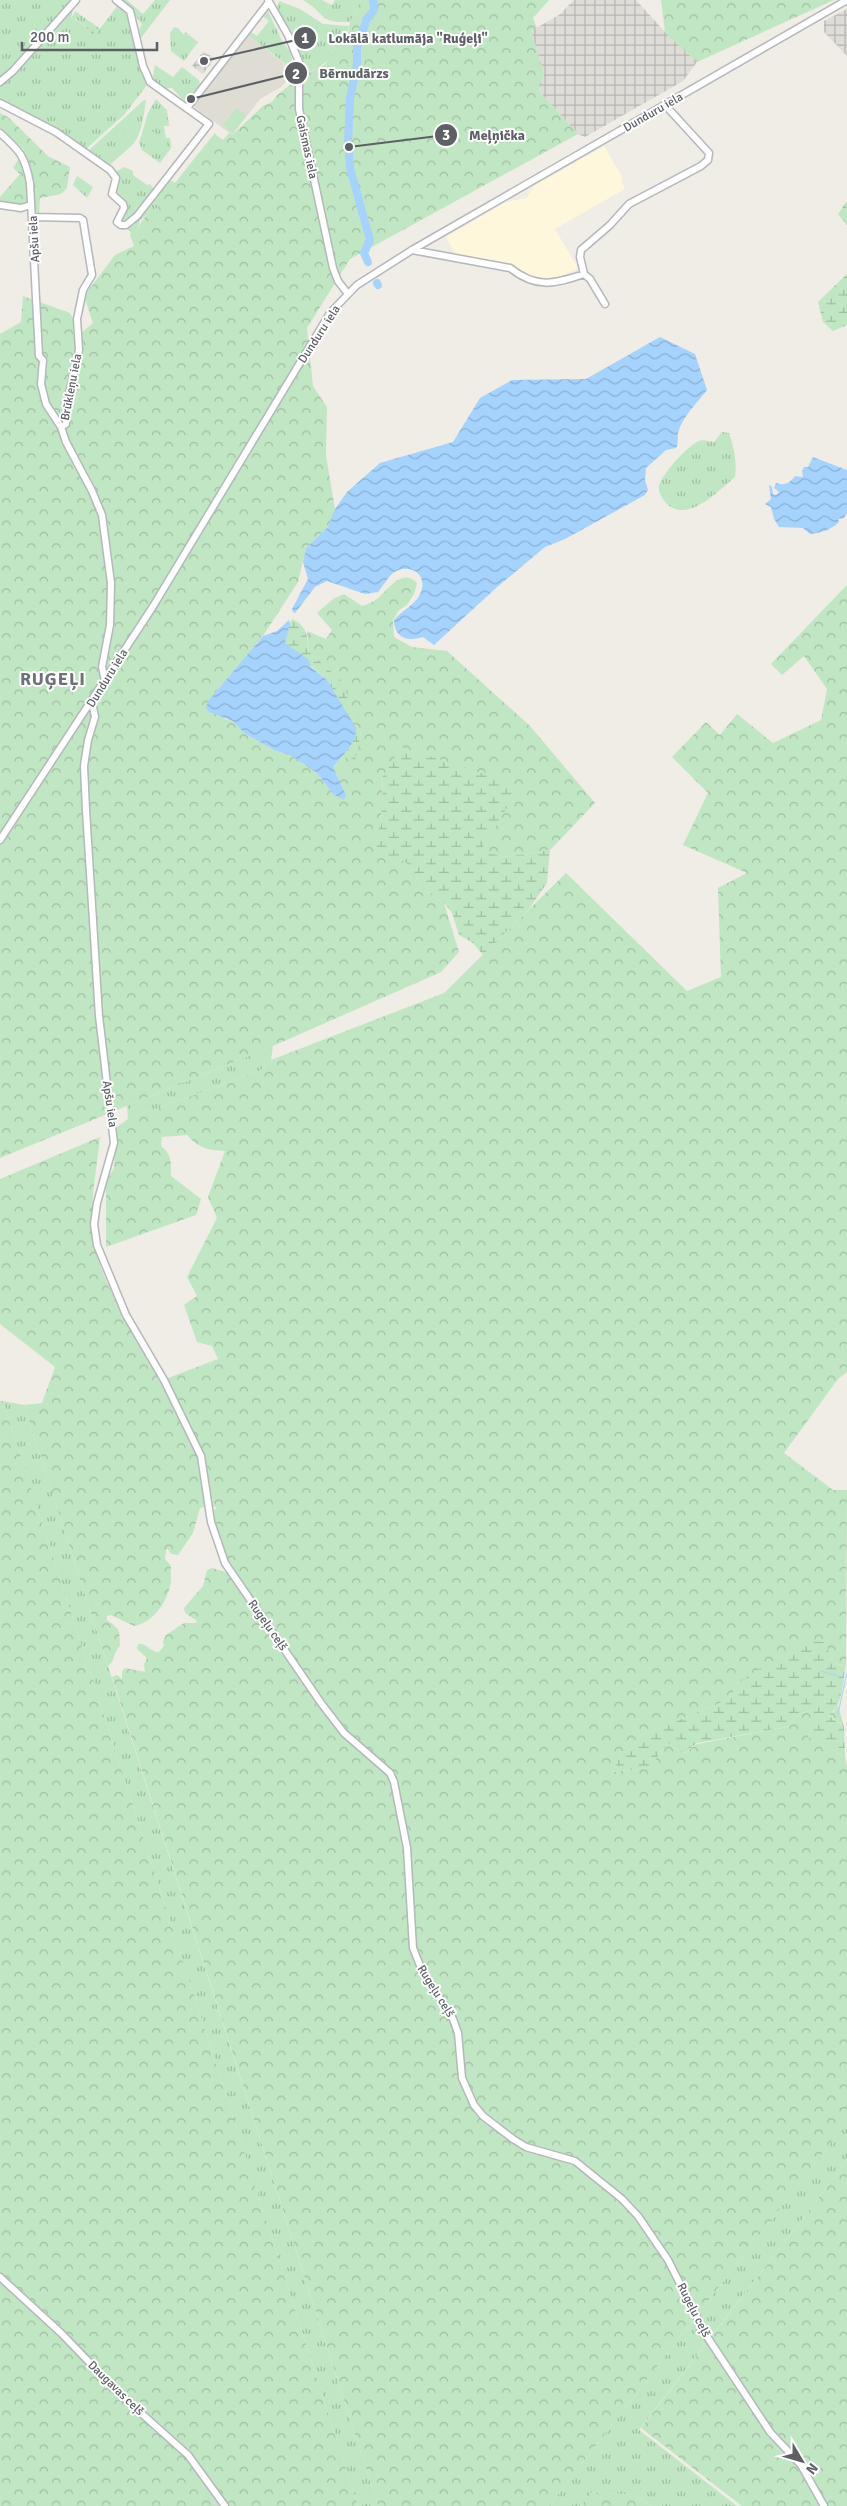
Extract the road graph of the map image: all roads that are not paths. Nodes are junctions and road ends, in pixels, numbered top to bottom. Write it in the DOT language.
graph roads {
  1 [pos="76,0"];
  2 [pos="116,0"];
  3 [pos="846,0"];
  4 [pos="268,1"];
  5 [pos="0,82"];
  6 [pos="0,103"];
  7 [pos="665,105"];
  8 [pos="187,108"];
  9 [pos="0,133"];
  10 [pos="0,204"];
  11 [pos="32,205"];
  12 [pos="33,217"];
  13 [pos="412,250"];
  14 [pos="584,274"];
  15 [pos="348,294"];
  16 [pos="605,304"];
  17 [pos="61,427"];
  18 [pos="105,681"];
  19 [pos="92,702"];
  20 [pos="0,840"];
  21 [pos="206,1480"];
  22 [pos="0,2277"];
  23 [pos="225,2506"];
  24 [pos="824,2506"];
  1 -- 5 [label="street"];
  2 -- 8 [label="street"];
  3 -- 7 [label="street, Dunduru iela"];
  4 -- 8 [label="street, Gaismas iela"];
  4 -- 15 [label="street, Gaismas iela"];
  6 -- 8 [label="street"];
  7 -- 13 [label="street, Dunduru iela"];
  7 -- 14 [label="street"];
  9 -- 11 [label="street, Apšu iela"];
  10 -- 11 [label="street"];
  11 -- 12 [label="street, Apšu iela"];
  12 -- 17 [label="street, Apšu iela"];
  12 -- 17 [label="street, Brūkleņu iela"];
  13 -- 14 [label="street"];
  13 -- 15 [label="street, Dunduru iela"];
  14 -- 16 [label="street"];
  15 -- 18 [label="street, Dunduru iela"];
  17 -- 18 [label="street, Apšu iela"];
  18 -- 19 [label="street, Dunduru iela"];
  19 -- 20 [label="street, Dunduru iela"];
  19 -- 21 [label="street, Apšu iela"];
  21 -- 24 [label="street, Rugeļu ceļš"];
  22 -- 23 [label="street, Daugavas ceļš"];
}
